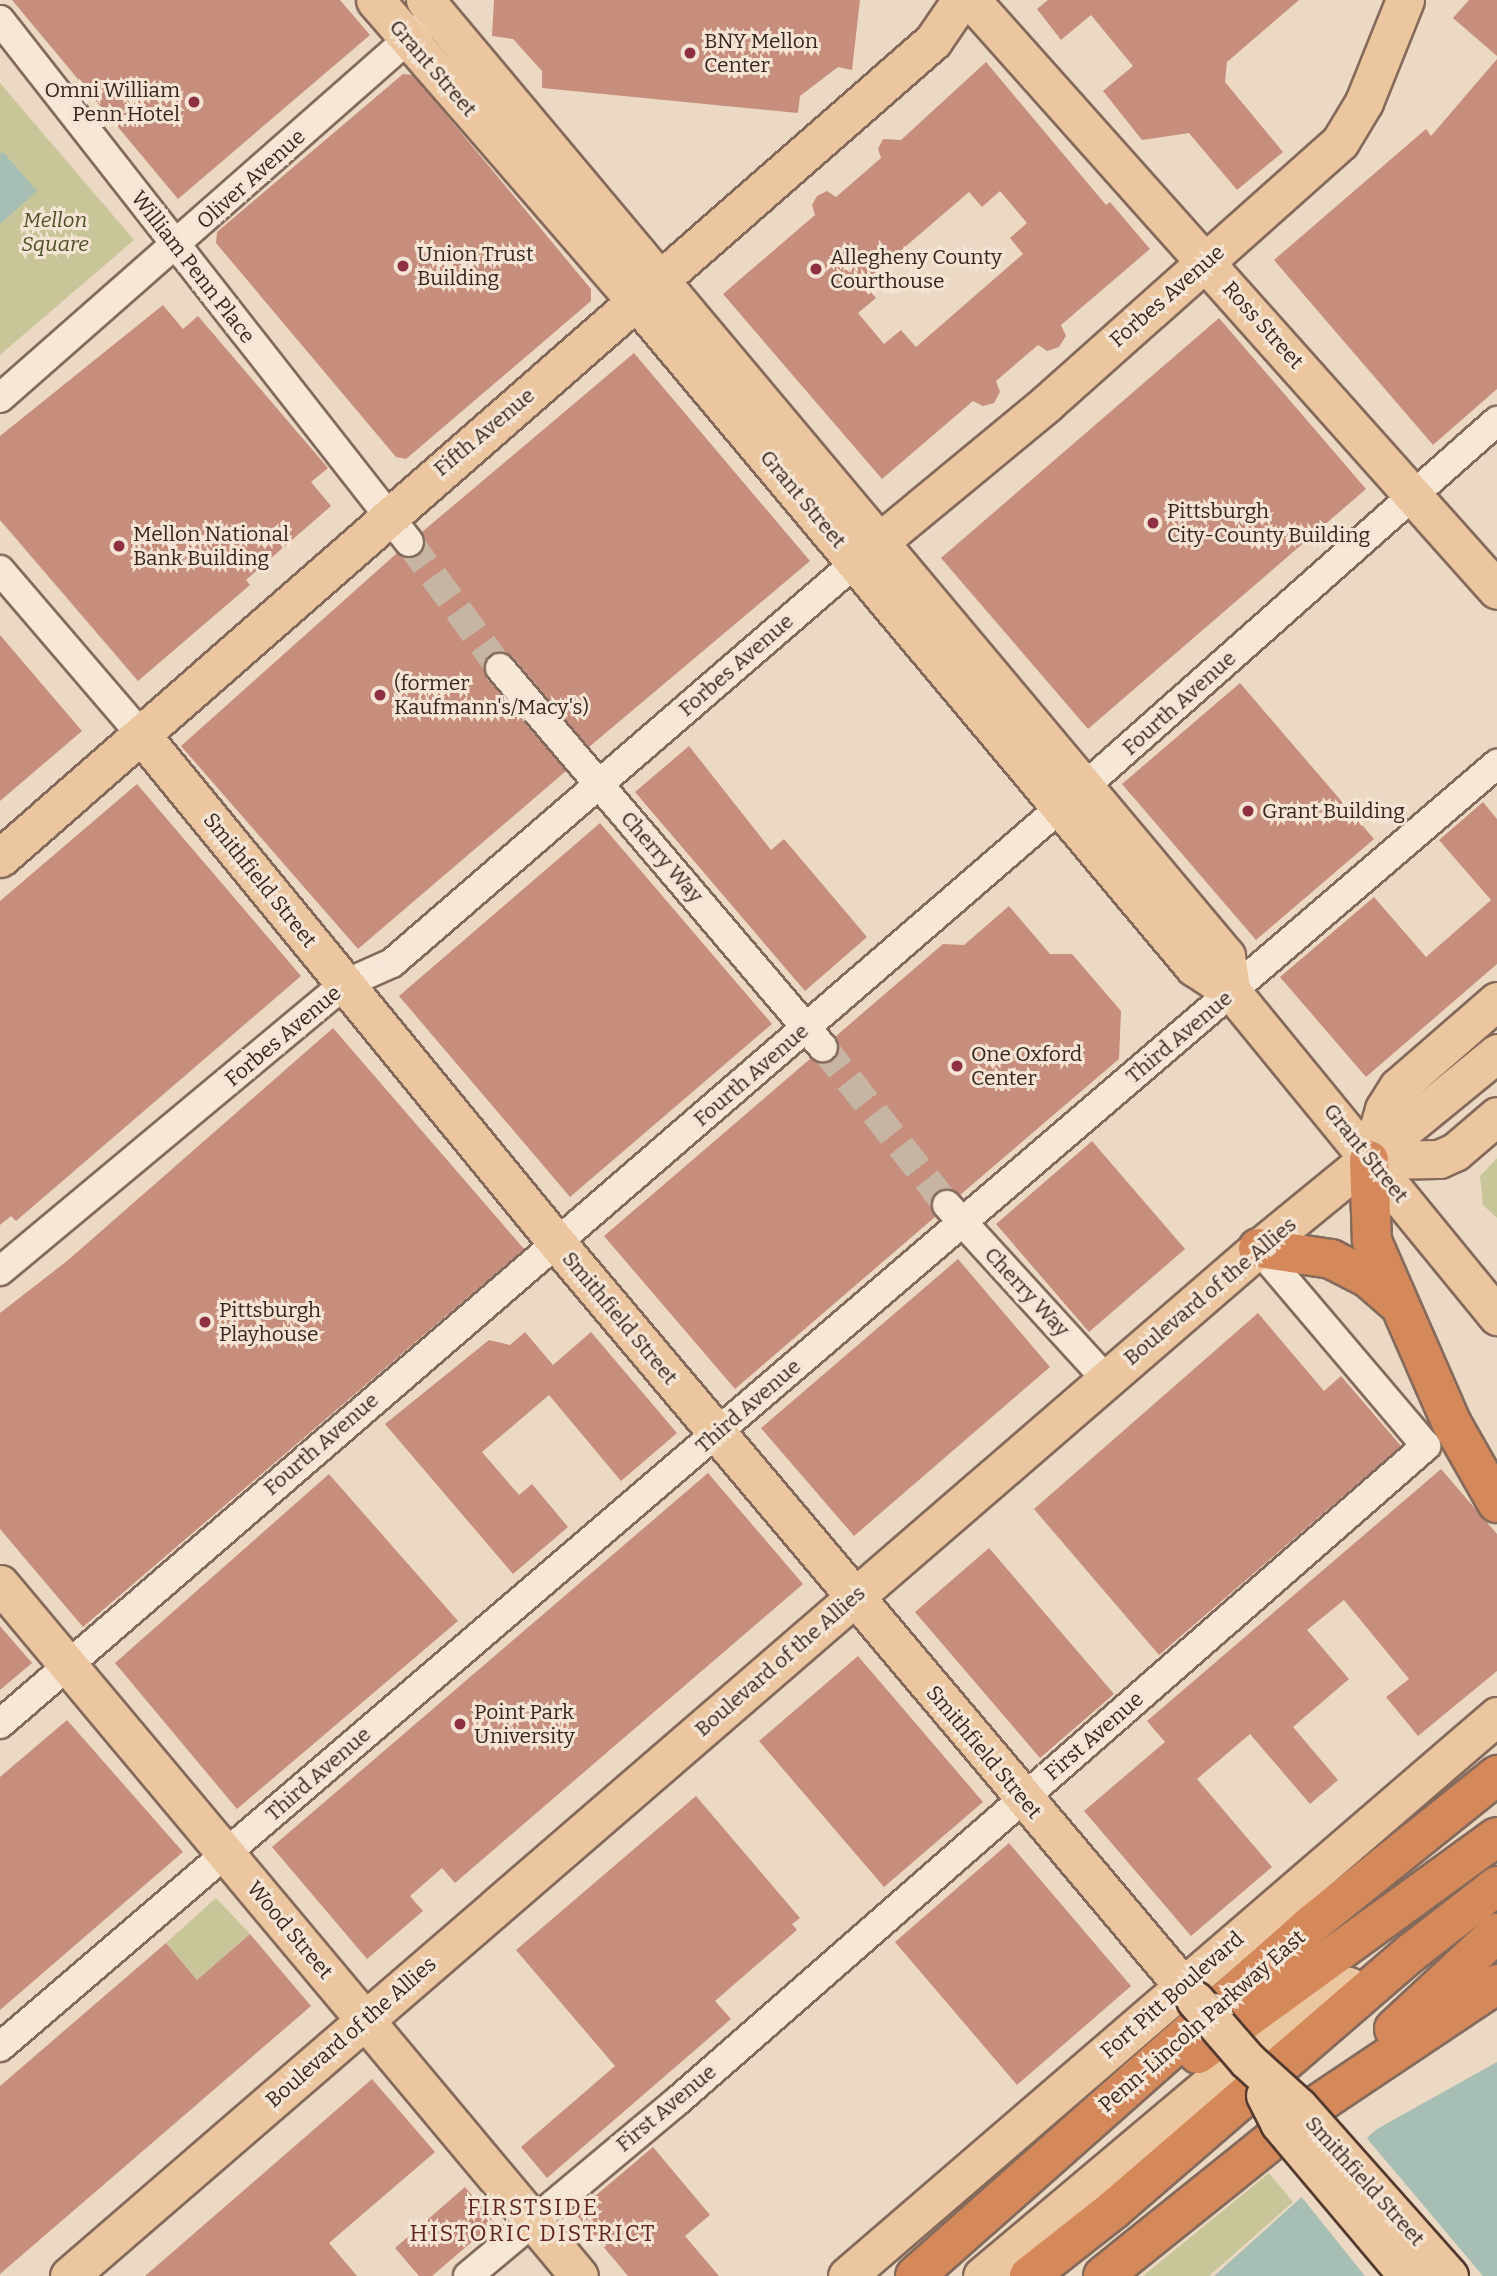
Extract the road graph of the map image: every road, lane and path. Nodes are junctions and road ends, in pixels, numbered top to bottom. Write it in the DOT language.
graph roads {
  1 [pos="375,0"];
  2 [pos="961,0"];
  3 [pos="971,0"];
  4 [pos="1384,0"];
  5 [pos="1405,0"];
  6 [pos="431,7"];
  7 [pos="0,20"];
  8 [pos="407,40"];
  9 [pos="1382,56"];
  10 [pos="176,245"];
  11 [pos="1206,262"];
  12 [pos="648,290"];
  13 [pos="0,398"];
  14 [pos="1497,421"];
  15 [pos="1414,493"];
  16 [pos="399,528"];
  17 [pos="868,552"];
  18 [pos="0,570"];
  19 [pos="1497,590"];
  20 [pos="500,668"];
  21 [pos="143,737"];
  22 [pos="1497,764"];
  23 [pos="599,784"];
  24 [pos="1072,798"];
  25 [pos="0,858"];
  26 [pos="345,984"];
  27 [pos="1232,992"];
  28 [pos="1497,1001"];
  29 [pos="815,1037"];
  30 [pos="1497,1053"];
  31 [pos="1497,1116"];
  32 [pos="1369,1160"];
  33 [pos="955,1214"];
  34 [pos="557,1243"];
  35 [pos="1258,1248"];
  36 [pos="0,1271"];
  37 [pos="1400,1306"];
  38 [pos="1497,1316"];
  39 [pos="1106,1379"];
  40 [pos="716,1433"];
  41 [pos="1497,1503"];
  42 [pos="0,1584"];
  43 [pos="853,1598"];
  44 [pos="67,1663"];
  45 [pos="1497,1716"];
  46 [pos="0,1724"];
  47 [pos="1497,1775"];
  48 [pos="1023,1797"];
  49 [pos="1497,1837"];
  50 [pos="225,1854"];
  51 [pos="1497,1873"];
  52 [pos="1497,1886"];
  53 [pos="1497,1933"];
  54 [pos="1497,1984"];
  55 [pos="1189,1993"];
  56 [pos="365,2019"];
  57 [pos="0,2048"];
  58 [pos="1247,2060"];
  59 [pos="1311,2108"];
  60 [pos="1034,2173"];
  61 [pos="1114,2209"];
  62 [pos="533,2221"];
  63 [pos="69,2276"];
  64 [pos="468,2276"];
  65 [pos="579,2276"];
  66 [pos="847,2276"];
  67 [pos="915,2276"];
  68 [pos="982,2276"];
  69 [pos="1029,2276"];
  70 [pos="1045,2276"];
  71 [pos="1103,2276"];
  72 [pos="1408,2276"];
  73 [pos="1449,2276"];
  1 -- 8 [label="main road, Grant Street"];
  2 -- 12 [label="main road, Fifth Avenue"];
  3 -- 11 [label="main road, Ross Street"];
  4 -- 9 [label="main road"];
  5 -- 9 [label="main road, Forbes Avenue"];
  6 -- 8 [label="street, Oliver Avenue"];
  6 -- 12 [label="main road, Grant Street"];
  7 -- 10 [label="street, William Penn Place"];
  8 -- 10 [label="street, Oliver Avenue"];
  8 -- 12 [label="main road, Grant Street"];
  9 -- 11 [label="main road, Forbes Avenue"];
  10 -- 13 [label="street, Oliver Avenue"];
  10 -- 16 [label="street, William Penn Place"];
  11 -- 15 [label="main road, Ross Street"];
  11 -- 17 [label="main road, Forbes Avenue"];
  12 -- 16 [label="main road, Fifth Avenue"];
  12 -- 17 [label="main road, Grant Street"];
  14 -- 15 [label="street, Fourth Avenue"];
  15 -- 19 [label="main road, Ross Street"];
  15 -- 24 [label="street, Fourth Avenue"];
  16 -- 21 [label="main road, Fifth Avenue"];
  17 -- 23 [label="street, Forbes Avenue"];
  17 -- 24 [label="main road, Grant Street"];
  18 -- 21 [label="street, Smithfield Street"];
  20 -- 23 [label="street, Cherry Way"];
  21 -- 25 [label="main road, Fifth Avenue"];
  21 -- 26 [label="main road, Smithfield Street"];
  22 -- 27 [label="street, Third Avenue"];
  23 -- 26 [label="street, Forbes Avenue"];
  23 -- 29 [label="street, Cherry Way"];
  24 -- 27 [label="main road, Grant Street"];
  24 -- 29 [label="street, Fourth Avenue"];
  26 -- 34 [label="main road, Smithfield Street"];
  26 -- 36 [label="street, Forbes Avenue"];
  27 -- 32 [label="main road, Grant Street"];
  27 -- 33 [label="street, Third Avenue"];
  28 -- 32 [label="main road"];
  29 -- 34 [label="street, Fourth Avenue"];
  30 -- 32 [label="main road, Boulevard of the Allies"];
  31 -- 32 [label="main road"];
  32 -- 35 [label="main road, Boulevard of the Allies"];
  32 -- 37 [label="highway"];
  32 -- 38 [label="main road, Grant Street"];
  33 -- 39 [label="street, Cherry Way"];
  33 -- 40 [label="street, Third Avenue"];
  34 -- 40 [label="main road, Smithfield Street"];
  34 -- 44 [label="street, Fourth Avenue"];
  35 -- 37 [label="highway"];
  35 -- 39 [label="main road, Boulevard of the Allies"];
  35 -- 48 [label="street, First Avenue"];
  37 -- 41 [label="highway"];
  39 -- 43 [label="main road, Boulevard of the Allies"];
  40 -- 43 [label="main road, Smithfield Street"];
  40 -- 50 [label="street, Third Avenue"];
  42 -- 44 [label="main road, Wood Street"];
  43 -- 48 [label="main road, Smithfield Street"];
  43 -- 56 [label="main road, Boulevard of the Allies"];
  44 -- 46 [label="street, Fourth Avenue"];
  44 -- 50 [label="main road, Wood Street"];
  45 -- 55 [label="main road, Fort Pitt Boulevard"];
  47 -- 60 [label="highway, Penn-Lincoln Parkway East"];
  48 -- 55 [label="main road, Smithfield Street"];
  48 -- 62 [label="street, First Avenue"];
  49 -- 60 [label="highway"];
  50 -- 56 [label="main road, Wood Street"];
  50 -- 57 [label="street, Third Avenue"];
  51 -- 58 [label="main road"];
  52 -- 61 [label="highway"];
  53 -- 59 [label="highway"];
  54 -- 59 [label="highway"];
  55 -- 58 [label="main road, Smithfield Street, bridge"];
  55 -- 66 [label="main road, Fort Pitt Boulevard"];
  56 -- 62 [label="main road, Wood Street"];
  56 -- 63 [label="main road, Boulevard of the Allies"];
  58 -- 68 [label="main road"];
  58 -- 72 [label="main road, Smithfield Street, bridge"];
  58 -- 73 [label="main road, Smithfield Street, bridge"];
  59 -- 71 [label="highway"];
  60 -- 67 [label="highway, Penn-Lincoln Parkway East"];
  61 -- 69 [label="highway"];
  61 -- 70 [label="highway"];
  62 -- 64 [label="street, First Avenue"];
  62 -- 65 [label="main road, Wood Street"];
}
